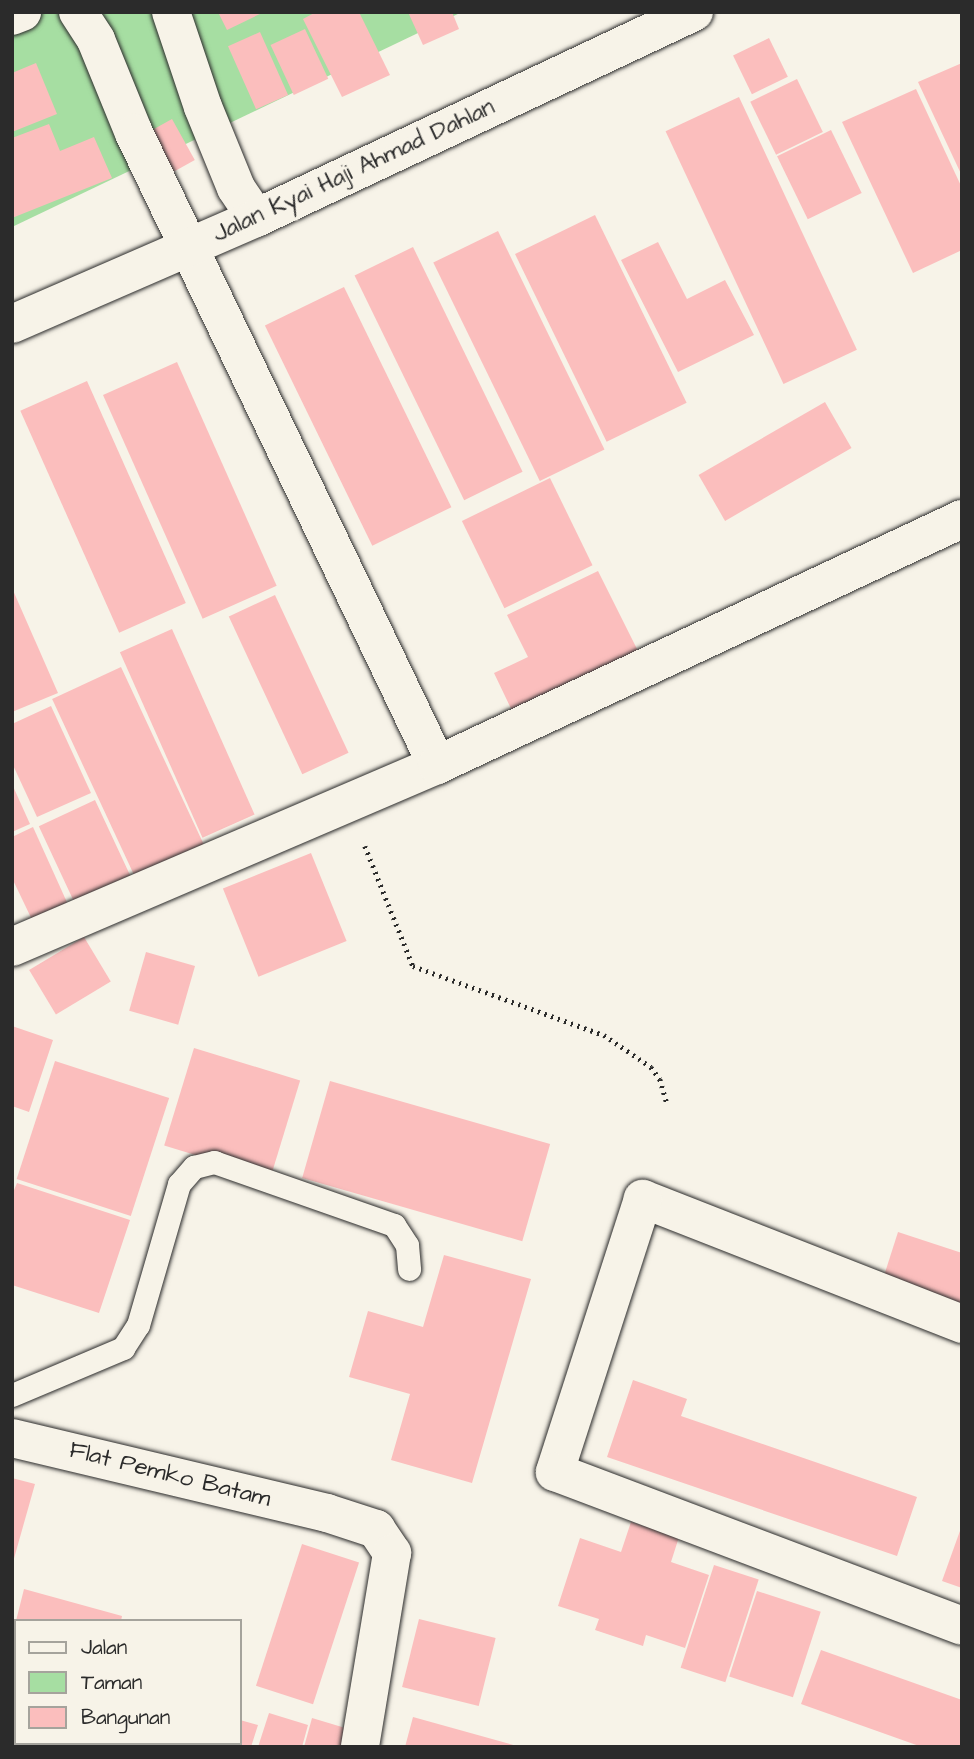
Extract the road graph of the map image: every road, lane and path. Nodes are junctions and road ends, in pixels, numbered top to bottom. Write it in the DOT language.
graph roads {
  1 [pos="22,12"];
  2 [pos="78,12"];
  3 [pos="170,12"];
  4 [pos="694,12"];
  5 [pos="12,16"];
  6 [pos="256,218"];
  7 [pos="189,247"];
  8 [pos="12,324"];
  9 [pos="962,519"];
  10 [pos="437,765"];
  11 [pos="348,804"];
  12 [pos="12,947"];
  13 [pos="667,1103"];
  14 [pos="409,1269"];
  15 [pos="962,1324"];
  16 [pos="12,1395"];
  17 [pos="12,1437"];
  18 [pos="962,1626"];
  19 [pos="360,1747"];
  1 -- 5 [label="street"];
  2 -- 7 [label="street"];
  3 -- 6 [label="street"];
  4 -- 6 [label="street, Jalan Kyai Haji Ahmad Dahlan"];
  6 -- 7 [label="street, Jalan Kyai Haji Ahmad Dahlan"];
  7 -- 8 [label="street, Jalan Kyai Haji Ahmad Dahlan"];
  7 -- 10 [label="street"];
  9 -- 10 [label="street"];
  10 -- 11 [label="street"];
  11 -- 12 [label="street"];
  11 -- 13 [label="path"];
  14 -- 16 [label="lane"];
  15 -- 18 [label="street"];
  17 -- 19 [label="street, Flat Pemko Batam"];
}
